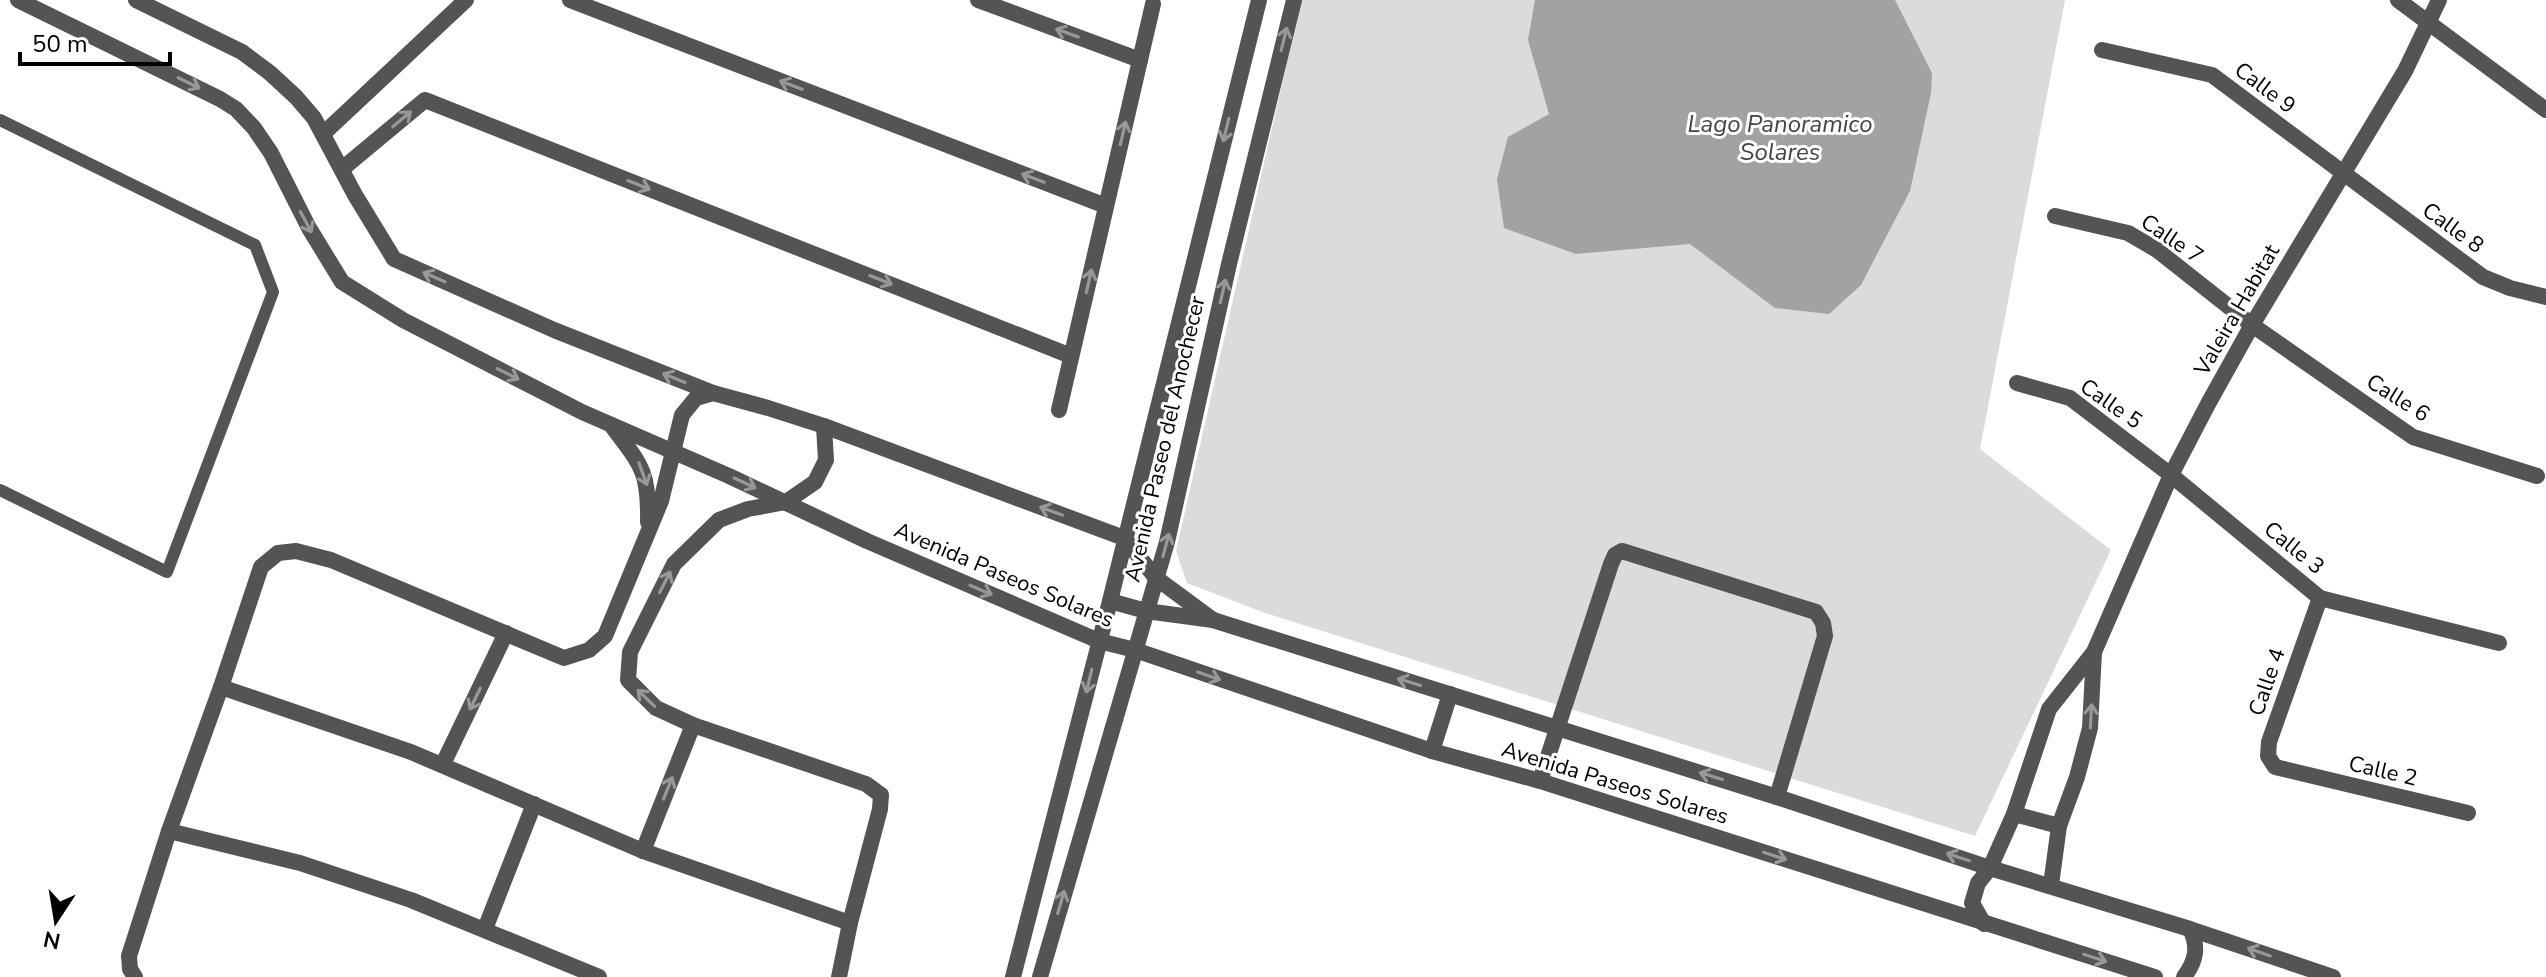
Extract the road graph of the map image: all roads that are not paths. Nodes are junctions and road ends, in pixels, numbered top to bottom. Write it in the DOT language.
graph roads {
  1 [pos="18,0"];
  2 [pos="136,0"];
  3 [pos="466,0"];
  4 [pos="570,0"];
  5 [pos="978,0"];
  6 [pos="1259,0"];
  7 [pos="1294,0"];
  8 [pos="2398,0"];
  9 [pos="2439,0"];
  10 [pos="1153,4"];
  11 [pos="2429,24"];
  12 [pos="2102,50"];
  13 [pos="1140,60"];
  14 [pos="2546,110"];
  15 [pos="0,120"];
  16 [pos="323,134"];
  17 [pos="342,169"];
  18 [pos="2344,175"];
  19 [pos="1106,206"];
  20 [pos="2055,216"];
  21 [pos="2546,297"];
  22 [pos="2252,325"];
  23 [pos="1071,356"];
  24 [pos="2017,383"];
  25 [pos="713,393"];
  26 [pos="1059,410"];
  27 [pos="610,424"];
  28 [pos="824,426"];
  29 [pos="674,452"];
  30 [pos="2171,475"];
  31 [pos="2537,476"];
  32 [pos="0,490"];
  33 [pos="786,502"];
  34 [pos="647,533"];
  35 [pos="1124,538"];
  36 [pos="1156,578"];
  37 [pos="2320,598"];
  38 [pos="1110,601"];
  39 [pos="1146,611"];
  40 [pos="1213,620"];
  41 [pos="506,633"];
  42 [pos="1099,641"];
  43 [pos="2499,643"];
  44 [pos="1135,650"];
  45 [pos="2094,652"];
  46 [pos="221,687"];
  47 [pos="1450,694"];
  48 [pos="693,725"];
  49 [pos="1558,728"];
  50 [pos="1432,751"];
  51 [pos="443,764"];
  52 [pos="2288,772"];
  53 [pos="1540,781"];
  54 [pos="1777,797"];
  55 [pos="534,804"];
  56 [pos="2468,813"];
  57 [pos="2014,814"];
  58 [pos="2059,826"];
  59 [pos="169,831"];
  60 [pos="643,851"];
  61 [pos="1990,868"];
  62 [pos="2051,885"];
  63 [pos="850,923"];
  64 [pos="1984,924"];
  65 [pos="485,929"];
  66 [pos="2190,929"];
  67 [pos="2132,973"];
  68 [pos="135,977"];
  69 [pos="599,977"];
  70 [pos="839,977"];
  71 [pos="1013,977"];
  72 [pos="1040,977"];
  73 [pos="2155,977"];
  74 [pos="2184,977"];
  75 [pos="2333,977"];
  1 -- 27 [label="street, Avenida Paseos Solares, one-way"];
  2 -- 16 [label="street"];
  3 -- 16 [label="street"];
  19 -- 4 [label="street, one-way"];
  13 -- 5 [label="street, one-way"];
  6 -- 35 [label="street, Avenida Paseo del Anochecer, one-way"];
  36 -- 7 [label="street, Avenida Paseo del Anochecer, one-way"];
  8 -- 11 [label="street"];
  9 -- 11 [label="street, Valeira Habitat"];
  10 -- 13 [label="street"];
  11 -- 14 [label="street"];
  11 -- 18 [label="street, Valeira Habitat"];
  12 -- 18 [label="street, Calle 9"];
  19 -- 13 [label="street, one-way"];
  15 -- 32 [label="lane"];
  16 -- 17 [label="street"];
  17 -- 23 [label="street, one-way"];
  25 -- 17 [label="street, one-way"];
  18 -- 21 [label="street, Calle 8"];
  18 -- 22 [label="street, Valeira Habitat"];
  23 -- 19 [label="street, one-way"];
  20 -- 22 [label="street, Calle 7"];
  22 -- 30 [label="street, Valeira Habitat"];
  22 -- 31 [label="street, Calle 6"];
  23 -- 26 [label="street"];
  24 -- 30 [label="street, Calle 5"];
  25 -- 28 [label="street"];
  25 -- 29 [label="street"];
  27 -- 29 [label="street, Avenida Paseos Solares"];
  27 -- 34 [label="street, one-way"];
  28 -- 33 [label="street"];
  35 -- 28 [label="street, one-way"];
  29 -- 33 [label="street, Avenida Paseos Solares, one-way"];
  29 -- 34 [label="street"];
  30 -- 37 [label="street, Calle 3"];
  30 -- 45 [label="street, Valeira Habitat"];
  33 -- 42 [label="street, Avenida Paseos Solares, one-way"];
  48 -- 33 [label="street, one-way"];
  34 -- 41 [label="street"];
  35 -- 36 [label="street, Avenida Paseos Solares"];
  35 -- 38 [label="street, Avenida Paseo del Anochecer"];
  36 -- 39 [label="street, Avenida Paseo del Anochecer"];
  36 -- 40 [label="street, Avenida Paseos Solares"];
  37 -- 43 [label="street, Calle 3"];
  37 -- 52 [label="street, Calle 4"];
  38 -- 39 [label="street, Avenida Paseos Solares"];
  38 -- 42 [label="street, Avenida Paseo del Anochecer"];
  39 -- 40 [label="street, Avenida Paseos Solares"];
  39 -- 44 [label="street, Avenida Paseo del Anochecer"];
  47 -- 40 [label="street, Avenida Paseos Solares, one-way"];
  41 -- 46 [label="street"];
  41 -- 51 [label="street, one-way"];
  42 -- 44 [label="street, Avenida Paseos Solares"];
  42 -- 71 [label="street, Avenida Paseo del Anochecer, one-way"];
  44 -- 50 [label="street, Avenida Paseos Solares, one-way"];
  72 -- 44 [label="street, Avenida Paseo del Anochecer, one-way"];
  45 -- 57 [label="street, Valeira Habitat"];
  58 -- 45 [label="street, Valeira Habitat, one-way"];
  46 -- 51 [label="street"];
  46 -- 59 [label="street"];
  47 -- 49 [label="street, Avenida Paseos Solares"];
  47 -- 50 [label="street"];
  60 -- 48 [label="street, one-way"];
  48 -- 63 [label="street"];
  49 -- 53 [label="street"];
  54 -- 49 [label="street, Avenida Paseos Solares, one-way"];
  49 -- 54 [label="street"];
  50 -- 53 [label="street, Avenida Paseos Solares"];
  51 -- 55 [label="street"];
  52 -- 56 [label="street, Calle 2"];
  53 -- 64 [label="street, Avenida Paseos Solares, one-way"];
  61 -- 54 [label="street, Avenida Paseos Solares, one-way"];
  55 -- 60 [label="street"];
  55 -- 65 [label="street"];
  57 -- 58 [label="street"];
  57 -- 61 [label="street, Valeira Habitat"];
  58 -- 62 [label="street, Valeira Habitat"];
  59 -- 65 [label="street"];
  59 -- 68 [label="street"];
  60 -- 63 [label="street"];
  61 -- 62 [label="street, Avenida Paseos Solares"];
  61 -- 64 [label="street, Valeira Habitat"];
  62 -- 66 [label="street, Avenida Paseos Solares"];
  63 -- 70 [label="street"];
  64 -- 67 [label="street, Avenida Paseos Solares, one-way"];
  65 -- 69 [label="street"];
  66 -- 74 [label="street"];
  75 -- 66 [label="street, Avenida Paseos Solares, one-way"];
  67 -- 73 [label="street, Avenida Paseos Solares"];
}
